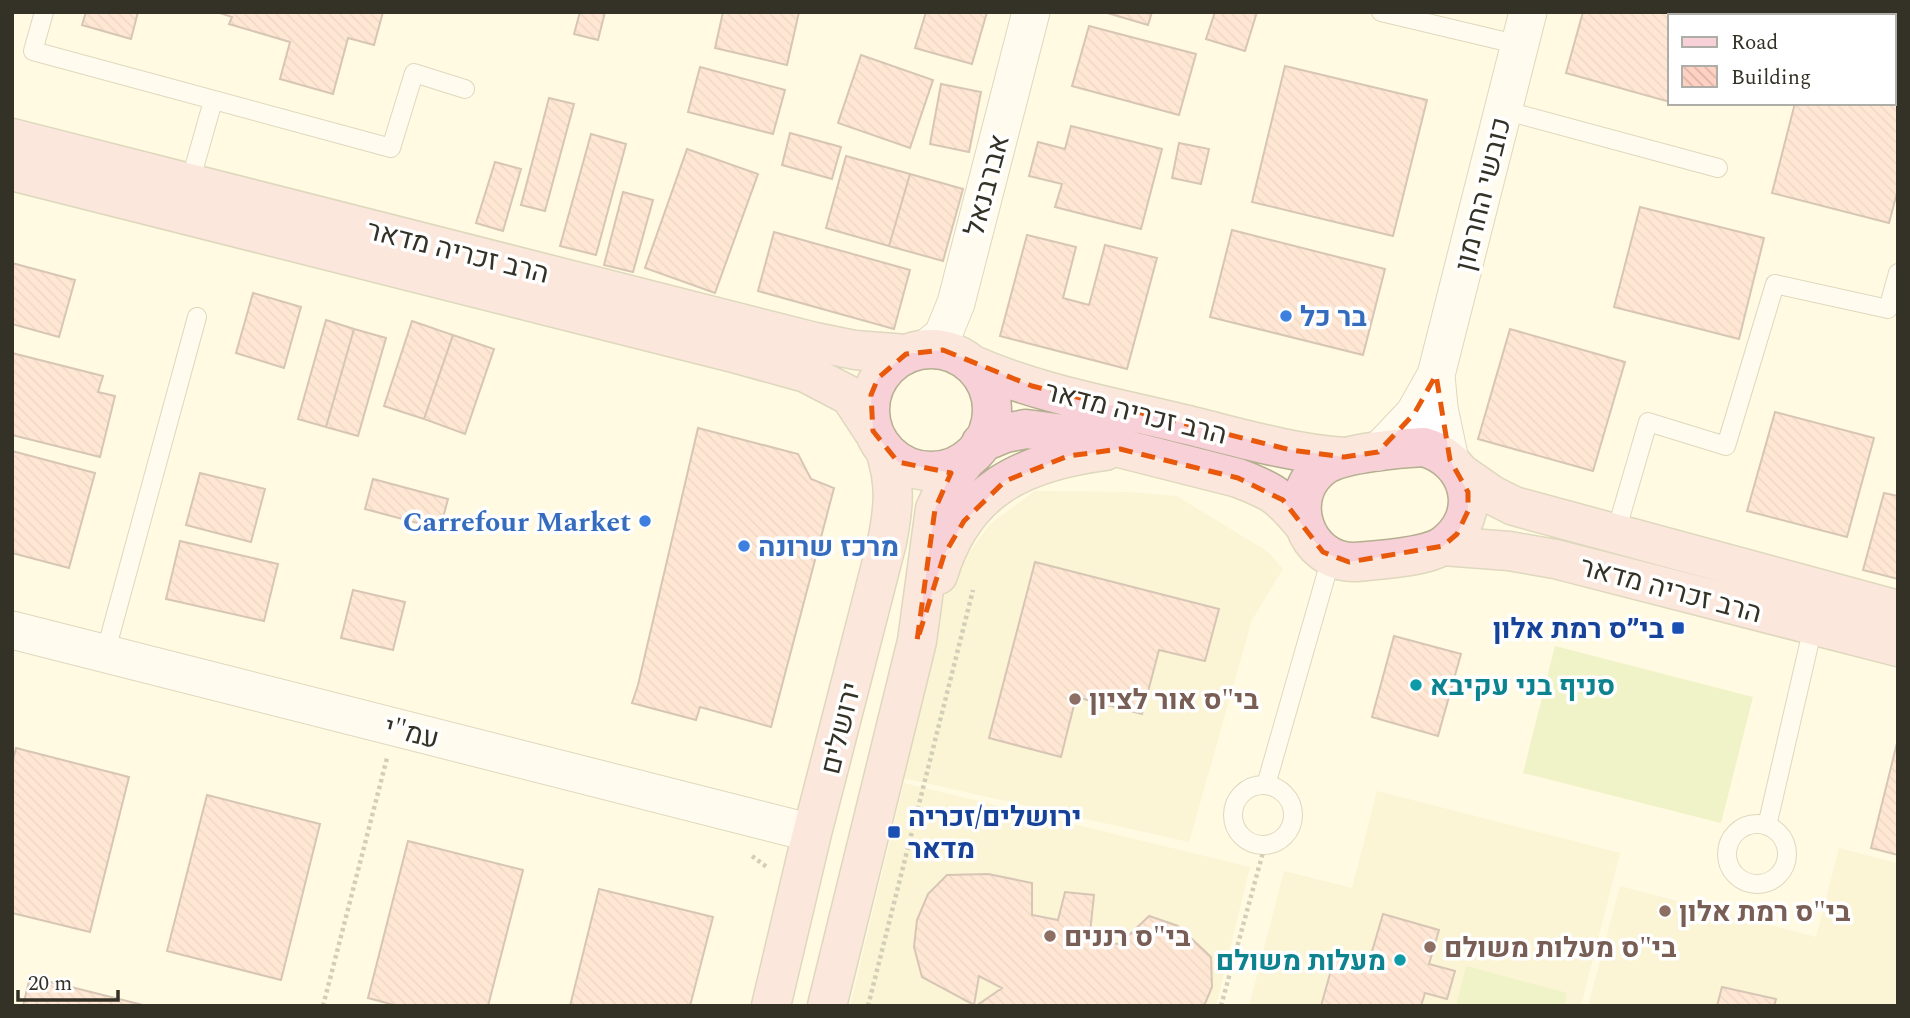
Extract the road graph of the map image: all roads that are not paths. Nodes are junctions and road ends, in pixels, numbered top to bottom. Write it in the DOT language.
graph roads {
  1 [pos="44,12"];
  2 [pos="1031,12"];
  3 [pos="1381,12"];
  4 [pos="1524,29"];
  5 [pos="465,89"];
  6 [pos="213,101"];
  7 [pos="1503,110"];
  8 [pos="12,138"];
  9 [pos="1718,168"];
  10 [pos="12,171"];
  11 [pos="190,182"];
  12 [pos="1898,273"];
  13 [pos="197,317"];
  14 [pos="916,351"];
  15 [pos="973,365"];
  16 [pos="1436,375"];
  17 [pos="879,441"];
  18 [pos="1121,449"];
  19 [pos="974,451"];
  20 [pos="1361,455"];
  21 [pos="1456,467"];
  22 [pos="1303,524"];
  23 [pos="1615,535"];
  24 [pos="1443,546"];
  25 [pos="1331,558"];
  26 [pos="1898,610"];
  27 [pos="1813,627"];
  28 [pos="12,630"];
  29 [pos="918,640"];
  30 [pos="1898,647"];
  31 [pos="105,654"];
  32 [pos="1266,785"];
  33 [pos="1767,826"];
  34 [pos="813,833"];
  35 [pos="771,1006"];
  36 [pos="827,1006"];
  1 -- 6 [label="lane"];
  2 -- 14 [label="street, אברבנאל"];
  3 -- 4 [label="lane"];
  4 -- 7 [label="street, כובשי החרמון"];
  5 -- 6 [label="lane"];
  6 -- 11 [label="lane"];
  7 -- 9 [label="lane"];
  7 -- 16 [label="street, כובשי החרמון"];
  8 -- 11 [label="street, הרב זכריה מדאר"];
  10 -- 17 [label="street, הרב זכריה מדאר"];
  11 -- 14 [label="street, הרב זכריה מדאר"];
  12 -- 23 [label="lane"];
  13 -- 31 [label="lane"];
  14 -- 15 [label="street"];
  14 -- 17 [label="street"];
  15 -- 19 [label="street"];
  15 -- 20 [label="street, הרב זכריה מדאר"];
  16 -- 20 [label="street, כובשי החרמון"];
  16 -- 21 [label="street, כובשי החרמון"];
  17 -- 19 [label="street"];
  17 -- 34 [label="street, ירושלים"];
  18 -- 19 [label="street, הרב זכריה מדאר"];
  18 -- 22 [label="street, הרב זכריה מדאר"];
  18 -- 29 [label="street"];
  19 -- 29 [label="street, ירושלים"];
  20 -- 21 [label="street"];
  20 -- 22 [label="street"];
  21 -- 23 [label="street, הרב זכריה מדאר"];
  21 -- 24 [label="street"];
  22 -- 25 [label="street"];
  23 -- 26 [label="street, הרב זכריה מדאר"];
  24 -- 25 [label="street"];
  24 -- 27 [label="street, הרב זכריה מדאר"];
  25 -- 32 [label="lane"];
  27 -- 30 [label="street, הרב זכריה מדאר"];
  27 -- 33 [label="lane"];
  28 -- 31 [label="street, עמ\"י"];
  29 -- 36 [label="street, ירושלים"];
  31 -- 34 [label="street, עמ\"י"];
  32 -- 32 [label="lane"];
  34 -- 35 [label="street, ירושלים"];
}
